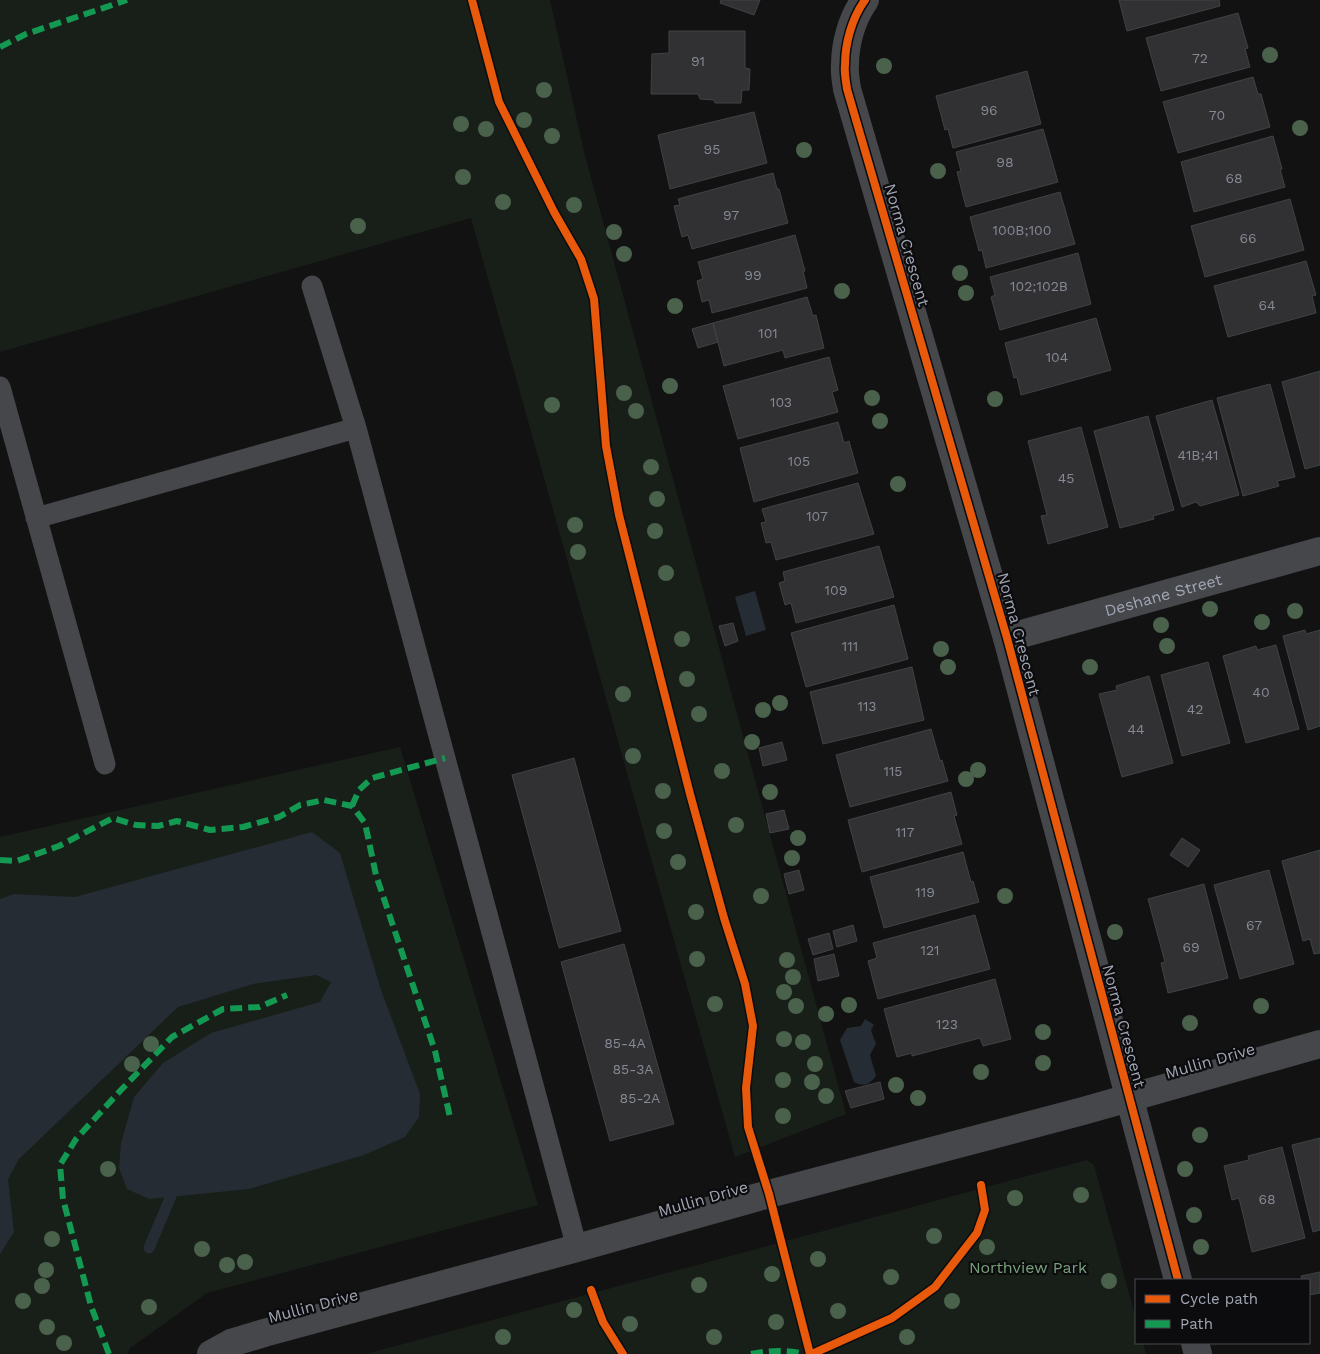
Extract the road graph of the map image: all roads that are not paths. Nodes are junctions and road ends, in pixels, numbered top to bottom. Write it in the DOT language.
graph roads {
  1 [pos="865,0"];
  2 [pos="312,286"];
  3 [pos="0,387"];
  4 [pos="356,428"];
  5 [pos="36,518"];
  6 [pos="1320,551"];
  7 [pos="1007,638"];
  8 [pos="105,764"];
  9 [pos="1320,1044"];
  10 [pos="1129,1098"];
  11 [pos="577,1248"];
  12 [pos="1178,1279"];
  13 [pos="211,1354"];
  1 -- 7 [label="street, Norma Crescent"];
  2 -- 4 [label="lane"];
  3 -- 5 [label="lane"];
  4 -- 5 [label="lane"];
  4 -- 11 [label="lane"];
  5 -- 8 [label="lane"];
  6 -- 7 [label="street, Deshane Street"];
  7 -- 10 [label="street, Norma Crescent"];
  9 -- 10 [label="street, Mullin Drive"];
  10 -- 11 [label="street, Mullin Drive"];
  10 -- 12 [label="street, Norma Crescent"];
  11 -- 13 [label="street, Mullin Drive"];
}
